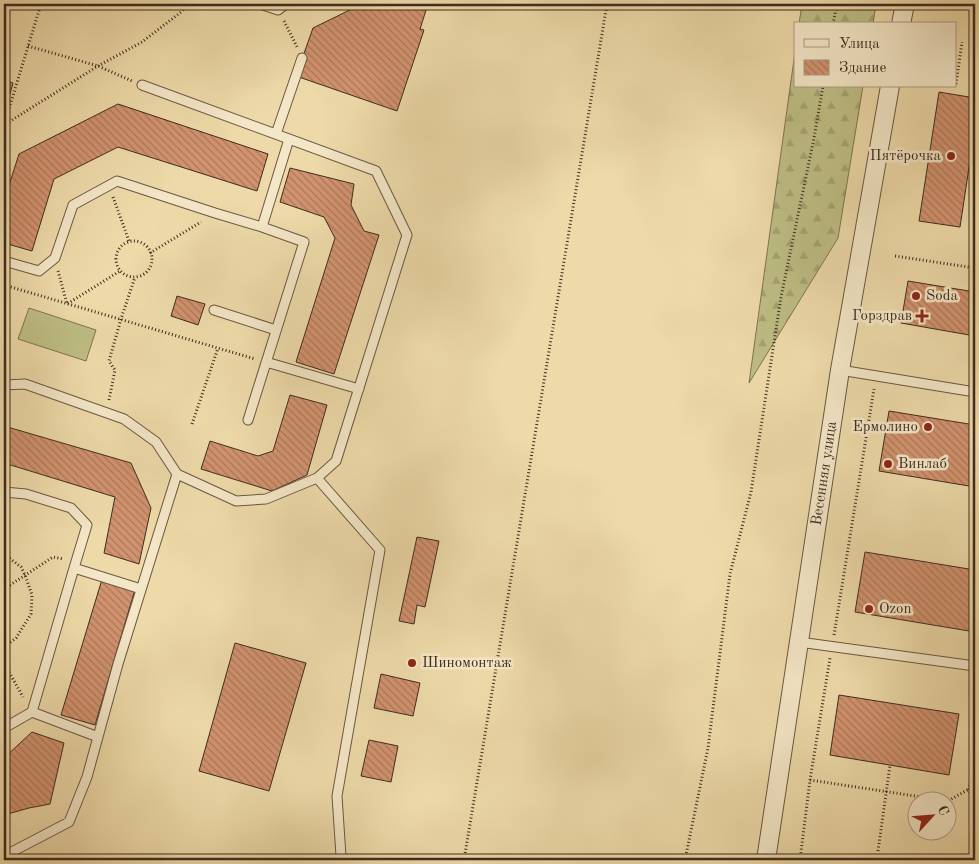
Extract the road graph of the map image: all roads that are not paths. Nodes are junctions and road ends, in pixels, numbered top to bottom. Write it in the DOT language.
graph roads {
  1 [pos="260,4"];
  2 [pos="905,4"];
  3 [pos="282,7"];
  4 [pos="902,22"];
  5 [pos="302,58"];
  6 [pos="142,85"];
  7 [pos="890,88"];
  8 [pos="276,134"];
  9 [pos="289,139"];
  10 [pos="262,227"];
  11 [pos="4,261"];
  12 [pos="214,310"];
  13 [pos="276,330"];
  14 [pos="266,362"];
  15 [pos="840,370"];
  16 [pos="4,385"];
  17 [pos="359,389"];
  18 [pos="975,392"];
  19 [pos="248,420"];
  20 [pos="177,474"];
  21 [pos="317,478"];
  22 [pos="4,492"];
  23 [pos="75,565"];
  24 [pos="141,590"];
  25 [pos="799,642"];
  26 [pos="975,666"];
  27 [pos="32,712"];
  28 [pos="4,728"];
  29 [pos="98,738"];
  30 [pos="4,856"];
  31 [pos="340,860"];
  32 [pos="766,860"];
  1 -- 3 [label="lane"];
  2 -- 4 [label="street"];
  5 -- 8 [label="lane"];
  6 -- 8 [label="lane"];
  7 -- 15 [label="street, Весенняя улица"];
  8 -- 9 [label="lane"];
  9 -- 10 [label="lane"];
  9 -- 17 [label="lane"];
  10 -- 11 [label="lane"];
  10 -- 13 [label="lane"];
  12 -- 13 [label="lane"];
  13 -- 14 [label="lane"];
  14 -- 17 [label="lane"];
  14 -- 19 [label="lane"];
  15 -- 18 [label="lane"];
  15 -- 25 [label="street, Весенняя улица"];
  16 -- 20 [label="lane"];
  17 -- 21 [label="lane"];
  20 -- 21 [label="lane"];
  20 -- 24 [label="lane"];
  21 -- 31 [label="lane"];
  22 -- 23 [label="lane"];
  23 -- 24 [label="lane"];
  23 -- 27 [label="lane"];
  24 -- 29 [label="lane"];
  25 -- 26 [label="lane"];
  25 -- 32 [label="street, Весенняя улица"];
  27 -- 28 [label="lane"];
  27 -- 29 [label="lane"];
  29 -- 30 [label="lane"];
}
